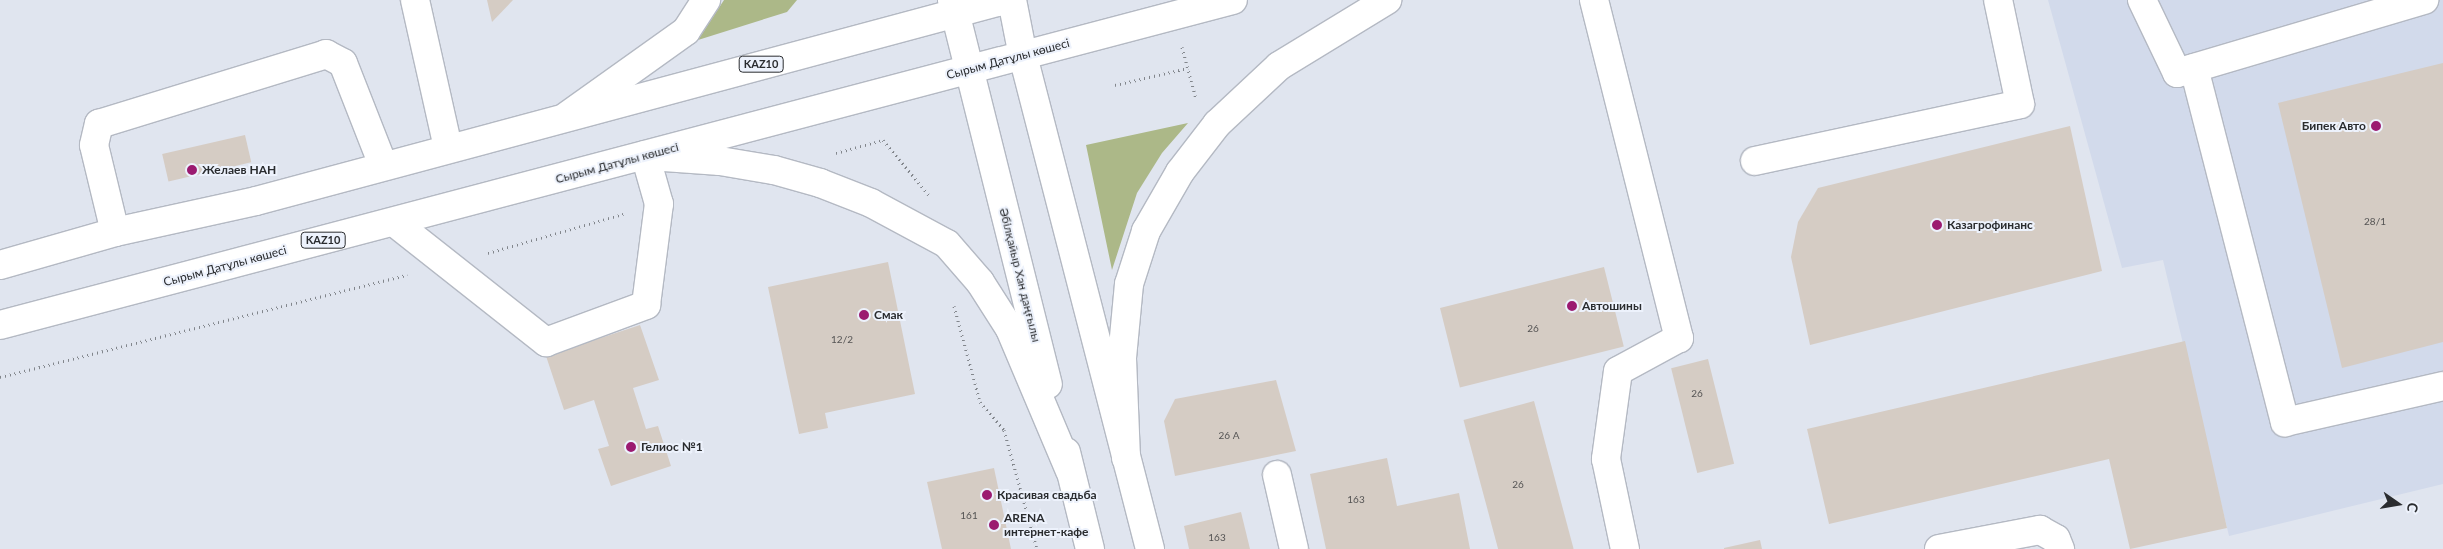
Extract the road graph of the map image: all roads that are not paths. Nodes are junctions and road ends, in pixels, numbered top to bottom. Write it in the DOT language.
graph roads {
  1 [pos="415,0"];
  2 [pos="706,0"];
  3 [pos="1005,0"];
  4 [pos="1012,0"];
  5 [pos="1233,0"];
  6 [pos="1387,0"];
  7 [pos="1594,0"];
  8 [pos="1998,0"];
  9 [pos="2142,0"];
  10 [pos="2424,0"];
  11 [pos="953,6"];
  12 [pos="1023,56"];
  13 [pos="2194,68"];
  14 [pos="967,70"];
  15 [pos="567,116"];
  16 [pos="448,148"];
  17 [pos="646,155"];
  18 [pos="1756,161"];
  19 [pos="383,165"];
  20 [pos="394,222"];
  21 [pos="115,232"];
  22 [pos="0,265"];
  23 [pos="0,325"];
  24 [pos="2443,386"];
  25 [pos="1126,458"];
  26 [pos="1070,471"];
  27 [pos="1277,475"];
  28 [pos="1090,549"];
  29 [pos="1150,549"];
  30 [pos="1294,549"];
  31 [pos="1626,549"];
  32 [pos="1939,549"];
  33 [pos="2060,549"];
  1 -- 16 [label="main road"];
  2 -- 15 [label="main road"];
  3 -- 11 [label="main road, KAZ10"];
  4 -- 12 [label="main road"];
  5 -- 12 [label="main road, Сырым Датұлы көшесі / KAZ10"];
  6 -- 25 [label="main road"];
  7 -- 31 [label="main road"];
  8 -- 18 [label="main road"];
  9 -- 13 [label="main road"];
  10 -- 13 [label="main road"];
  11 -- 14 [label="main road, Әбілқайыр Хан даңғылы"];
  11 -- 15 [label="main road, KAZ10"];
  12 -- 14 [label="main road, Сырым Датұлы көшесі / KAZ10"];
  12 -- 25 [label="main road"];
  13 -- 24 [label="main road"];
  14 -- 17 [label="main road, Сырым Датұлы көшесі / KAZ10"];
  14 -- 26 [label="main road, Әбілқайыр Хан даңғылы"];
  15 -- 16 [label="main road, KAZ10"];
  16 -- 19 [label="main road, KAZ10"];
  17 -- 20 [label="main road, Сырым Датұлы көшесі / KAZ10"];
  17 -- 20 [label="main road"];
  17 -- 26 [label="main road"];
  19 -- 21 [label="main road, KAZ10"];
  19 -- 21 [label="main road"];
  20 -- 23 [label="main road, Сырым Датұлы көшесі / KAZ10"];
  21 -- 22 [label="main road, KAZ10"];
  25 -- 29 [label="main road"];
  26 -- 28 [label="main road, Әбілқайыр Хан даңғылы"];
  27 -- 30 [label="main road"];
  32 -- 33 [label="main road"];
}
